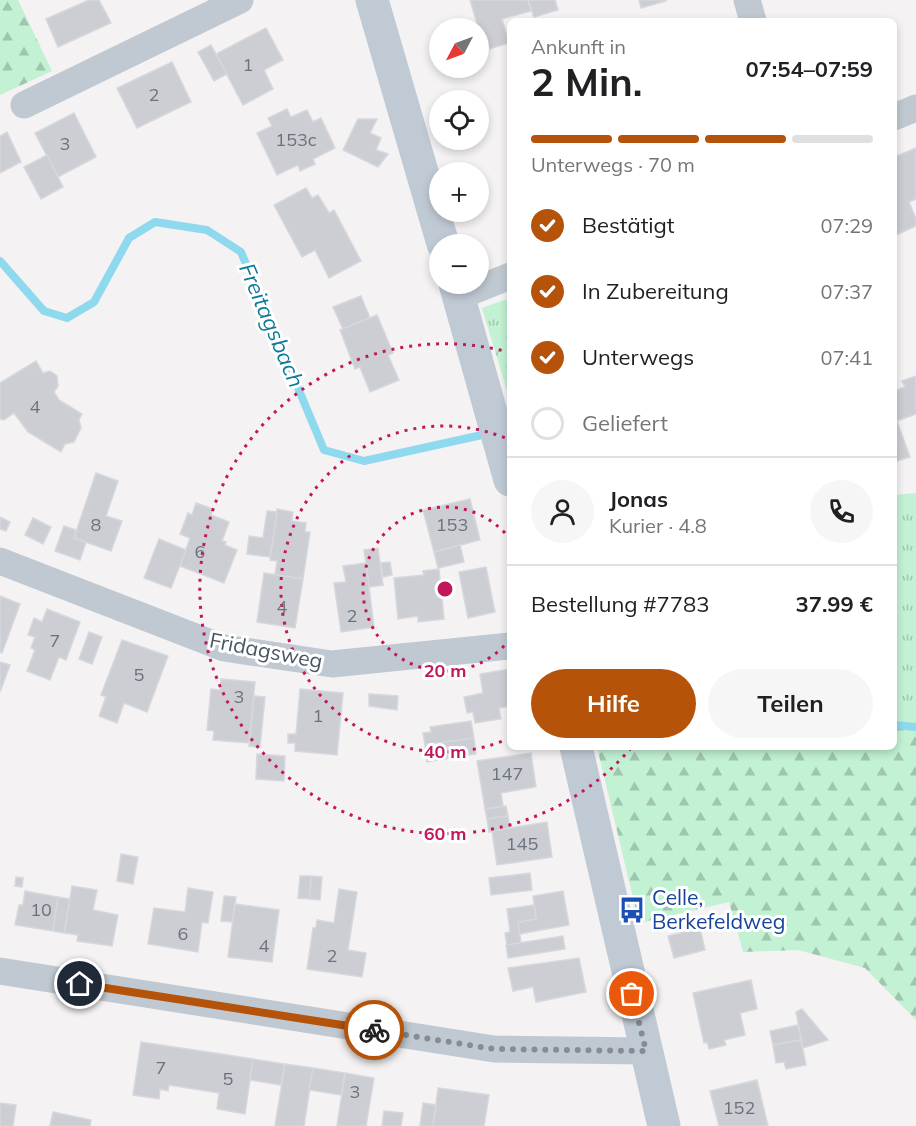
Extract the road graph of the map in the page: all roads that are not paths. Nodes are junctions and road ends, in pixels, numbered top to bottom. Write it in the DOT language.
graph roads {
  1 [pos="240,0"];
  2 [pos="372,0"];
  3 [pos="747,0"];
  4 [pos="752,18"];
  5 [pos="24,105"];
  6 [pos="916,108"];
  7 [pos="897,116"];
  8 [pos="440,234"];
  9 [pos="507,277"];
  10 [pos="489,282"];
  11 [pos="458,294"];
  12 [pos="507,466"];
  13 [pos="0,561"];
  14 [pos="507,646"];
  15 [pos="577,750"];
  16 [pos="0,971"];
  17 [pos="646,1051"];
  18 [pos="664,1126"];
  1 -- 5 [label="street"];
  2 -- 8 [label="main road"];
  3 -- 4 [label="street"];
  6 -- 7 [label="street"];
  9 -- 10 [label="street"];
  11 -- 12 [label="main road"];
  13 -- 14 [label="street, Fridagsweg"];
  15 -- 17 [label="main road"];
  16 -- 17 [label="street"];
  17 -- 18 [label="main road"];
}
